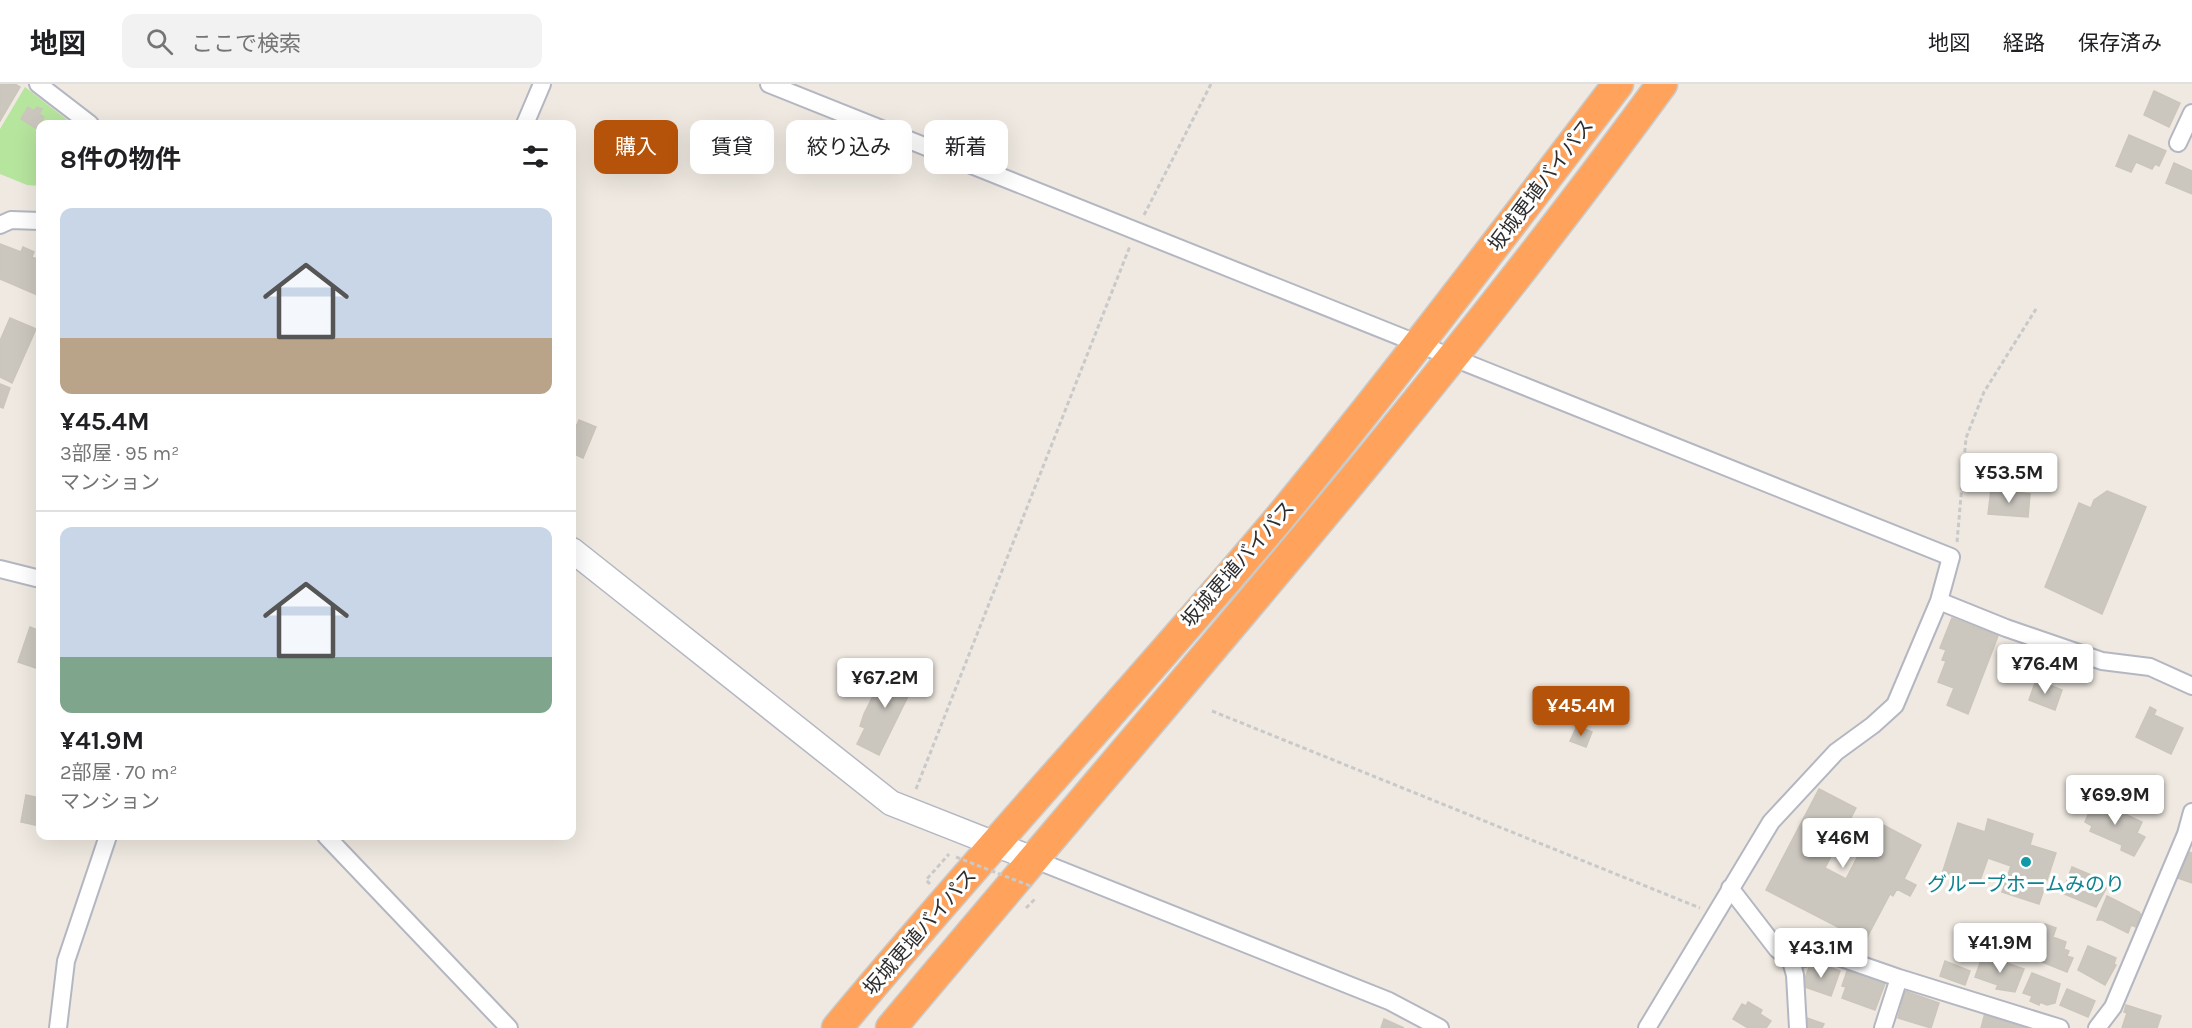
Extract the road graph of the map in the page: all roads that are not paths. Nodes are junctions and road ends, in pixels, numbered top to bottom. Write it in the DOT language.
graph roads {
  1 [pos="38,84"];
  2 [pos="542,84"];
  3 [pos="769,84"];
  4 [pos="1618,84"];
  5 [pos="1662,84"];
  6 [pos="2192,113"];
  7 [pos="85,120"];
  8 [pos="527,120"];
  9 [pos="2178,143"];
  10 [pos="36,221"];
  11 [pos="0,225"];
  12 [pos="1420,344"];
  13 [pos="1453,359"];
  14 [pos="576,553"];
  15 [pos="0,569"];
  16 [pos="36,578"];
  17 [pos="1939,601"];
  18 [pos="2192,686"];
  19 [pos="2192,812"];
  20 [pos="2189,835"];
  21 [pos="107,840"];
  22 [pos="331,840"];
  23 [pos="996,845"];
  24 [pos="1033,873"];
  25 [pos="1730,888"];
  26 [pos="1791,962"];
  27 [pos="1899,978"];
  28 [pos="58,1028"];
  29 [pos="509,1028"];
  30 [pos="837,1028"];
  31 [pos="891,1028"];
  32 [pos="1440,1028"];
  33 [pos="1647,1028"];
  34 [pos="1798,1028"];
  35 [pos="1883,1028"];
  36 [pos="2060,1028"];
  37 [pos="2097,1028"];
  1 -- 7 [label="street"];
  2 -- 8 [label="street"];
  3 -- 12 [label="street"];
  4 -- 12 [label="highway, 坂城更埴バイパス"];
  5 -- 13 [label="highway, 坂城更埴バイパス"];
  6 -- 9 [label="street"];
  10 -- 11 [label="street"];
  12 -- 13 [label="street"];
  12 -- 23 [label="highway, 坂城更埴バイパス"];
  13 -- 17 [label="street"];
  13 -- 24 [label="highway, 坂城更埴バイパス"];
  14 -- 23 [label="street"];
  15 -- 16 [label="street"];
  17 -- 18 [label="street"];
  17 -- 25 [label="street"];
  19 -- 20 [label="street"];
  20 -- 37 [label="street"];
  21 -- 28 [label="street"];
  22 -- 29 [label="street"];
  23 -- 24 [label="street"];
  23 -- 30 [label="highway, 坂城更埴バイパス"];
  24 -- 31 [label="highway, 坂城更埴バイパス"];
  24 -- 32 [label="street"];
  25 -- 26 [label="street"];
  25 -- 33 [label="street"];
  26 -- 27 [label="street"];
  26 -- 34 [label="street"];
  27 -- 35 [label="street"];
  27 -- 36 [label="street"];
}
